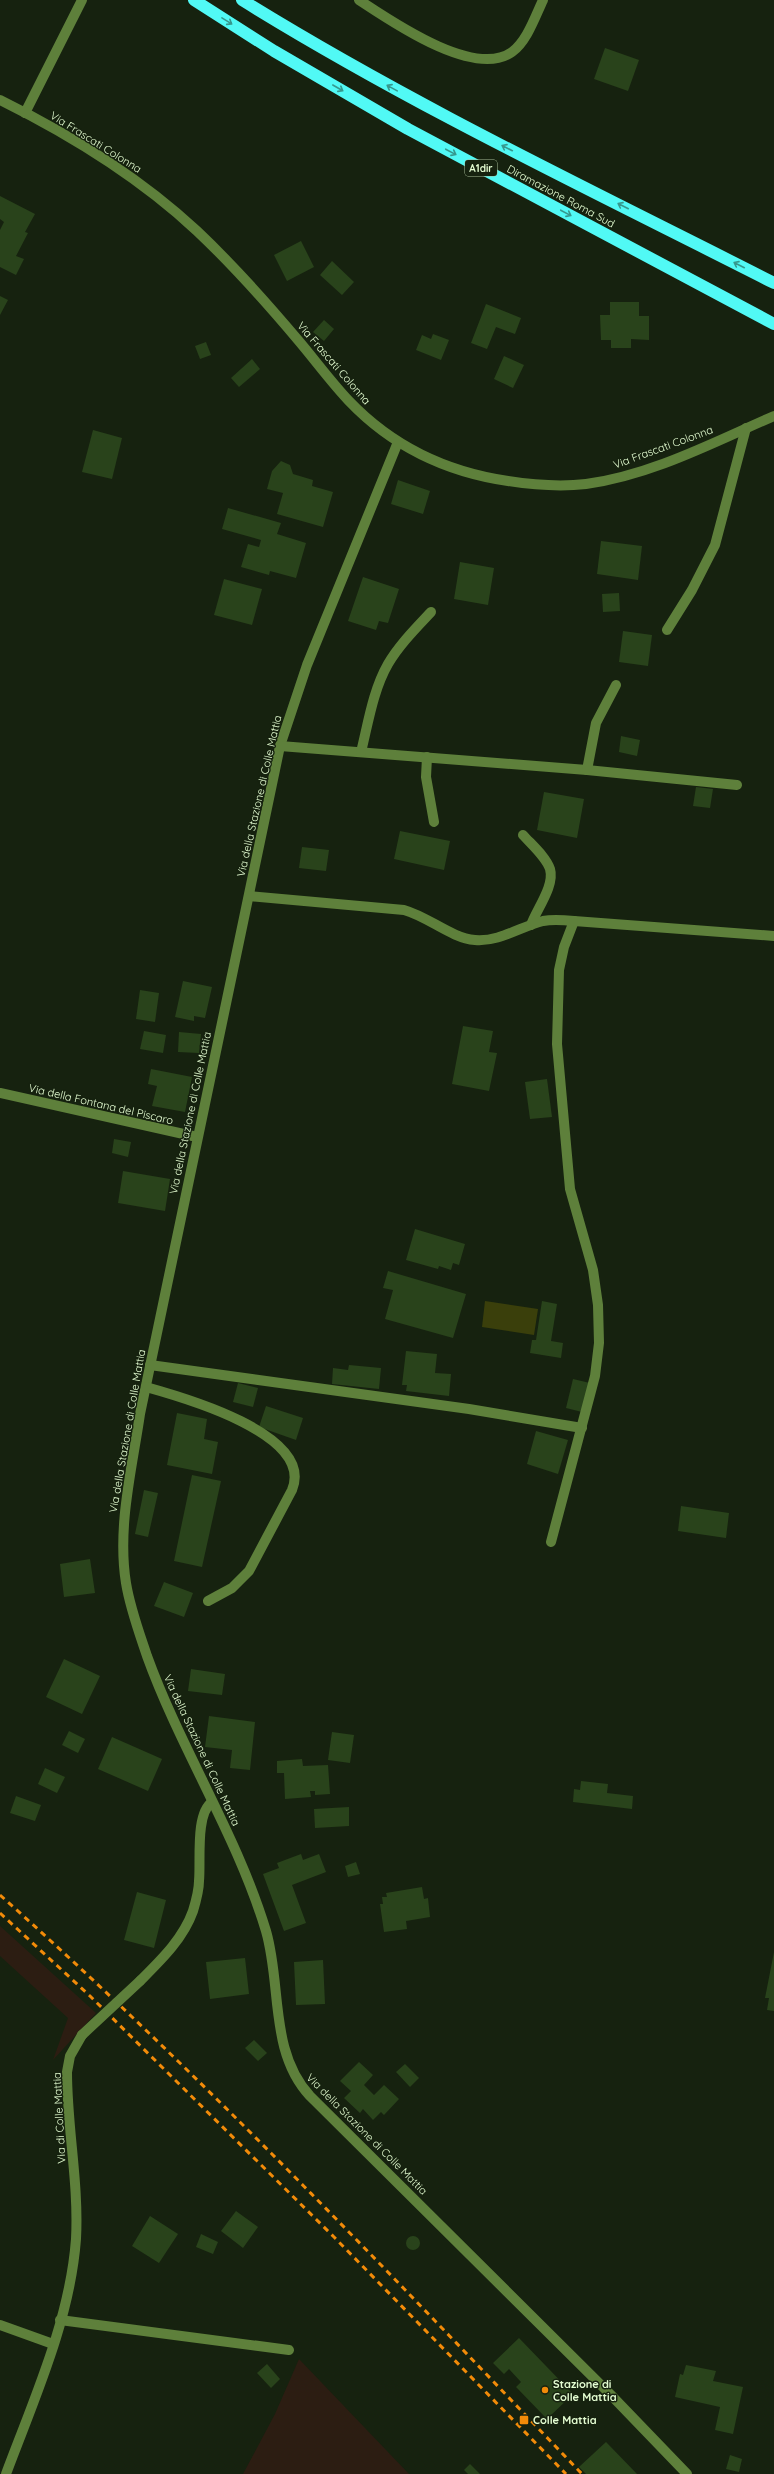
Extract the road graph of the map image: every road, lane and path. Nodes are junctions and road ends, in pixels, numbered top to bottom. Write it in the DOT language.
graph roads {
  1 [pos="82,0"];
  2 [pos="194,0"];
  3 [pos="242,0"];
  4 [pos="359,0"];
  5 [pos="543,0"];
  6 [pos="0,100"];
  7 [pos="25,113"];
  8 [pos="774,283"];
  9 [pos="774,324"];
  10 [pos="774,416"];
  11 [pos="746,428"];
  12 [pos="398,442"];
  13 [pos="431,612"];
  14 [pos="667,630"];
  15 [pos="616,685"];
  16 [pos="280,746"];
  17 [pos="360,752"];
  18 [pos="427,758"];
  19 [pos="588,770"];
  20 [pos="737,785"];
  21 [pos="434,822"];
  22 [pos="523,835"];
  23 [pos="249,896"];
  24 [pos="574,921"];
  25 [pos="531,925"];
  26 [pos="774,936"];
  27 [pos="0,1093"];
  28 [pos="197,1137"];
  29 [pos="150,1365"];
  30 [pos="146,1387"];
  31 [pos="582,1428"];
  32 [pos="551,1542"];
  33 [pos="208,1601"];
  34 [pos="212,1802"];
  35 [pos="60,2320"];
  36 [pos="0,2325"];
  37 [pos="53,2344"];
  38 [pos="289,2350"];
  39 [pos="6,2474"];
  40 [pos="687,2474"];
  1 -- 7 [label="street"];
  2 -- 9 [label="highway, Diramazione Roma Sud / A1dir, one-way"];
  8 -- 3 [label="highway, Diramazione Roma Sud / A1dir, one-way"];
  4 -- 5 [label="street"];
  6 -- 7 [label="street, Via Frascati Colonna"];
  7 -- 12 [label="street, Via Frascati Colonna"];
  10 -- 11 [label="street, Via Frascati Colonna"];
  11 -- 12 [label="street, Via Frascati Colonna"];
  11 -- 14 [label="street"];
  12 -- 16 [label="street, Via della Stazione di Colle Mattia"];
  13 -- 17 [label="street"];
  15 -- 19 [label="street"];
  16 -- 17 [label="street"];
  16 -- 23 [label="street, Via della Stazione di Colle Mattia"];
  17 -- 18 [label="street"];
  18 -- 19 [label="street"];
  18 -- 21 [label="street"];
  19 -- 20 [label="street"];
  22 -- 25 [label="street"];
  23 -- 25 [label="street"];
  23 -- 28 [label="street, Via della Stazione di Colle Mattia"];
  24 -- 25 [label="street"];
  24 -- 26 [label="street"];
  24 -- 31 [label="street"];
  27 -- 28 [label="street, Via della Fontana del Piscaro"];
  28 -- 29 [label="street, Via della Stazione di Colle Mattia"];
  29 -- 30 [label="street, Via della Stazione di Colle Mattia"];
  29 -- 31 [label="street"];
  30 -- 33 [label="street"];
  30 -- 34 [label="street, Via della Stazione di Colle Mattia"];
  31 -- 32 [label="street"];
  34 -- 35 [label="street, Via di Colle Mattia, bridge"];
  34 -- 40 [label="street, Via della Stazione di Colle Mattia"];
  35 -- 37 [label="street, Via di Colle Mattia"];
  35 -- 38 [label="street"];
  36 -- 37 [label="street"];
  37 -- 39 [label="street, Via di Colle Mattia"];
}
